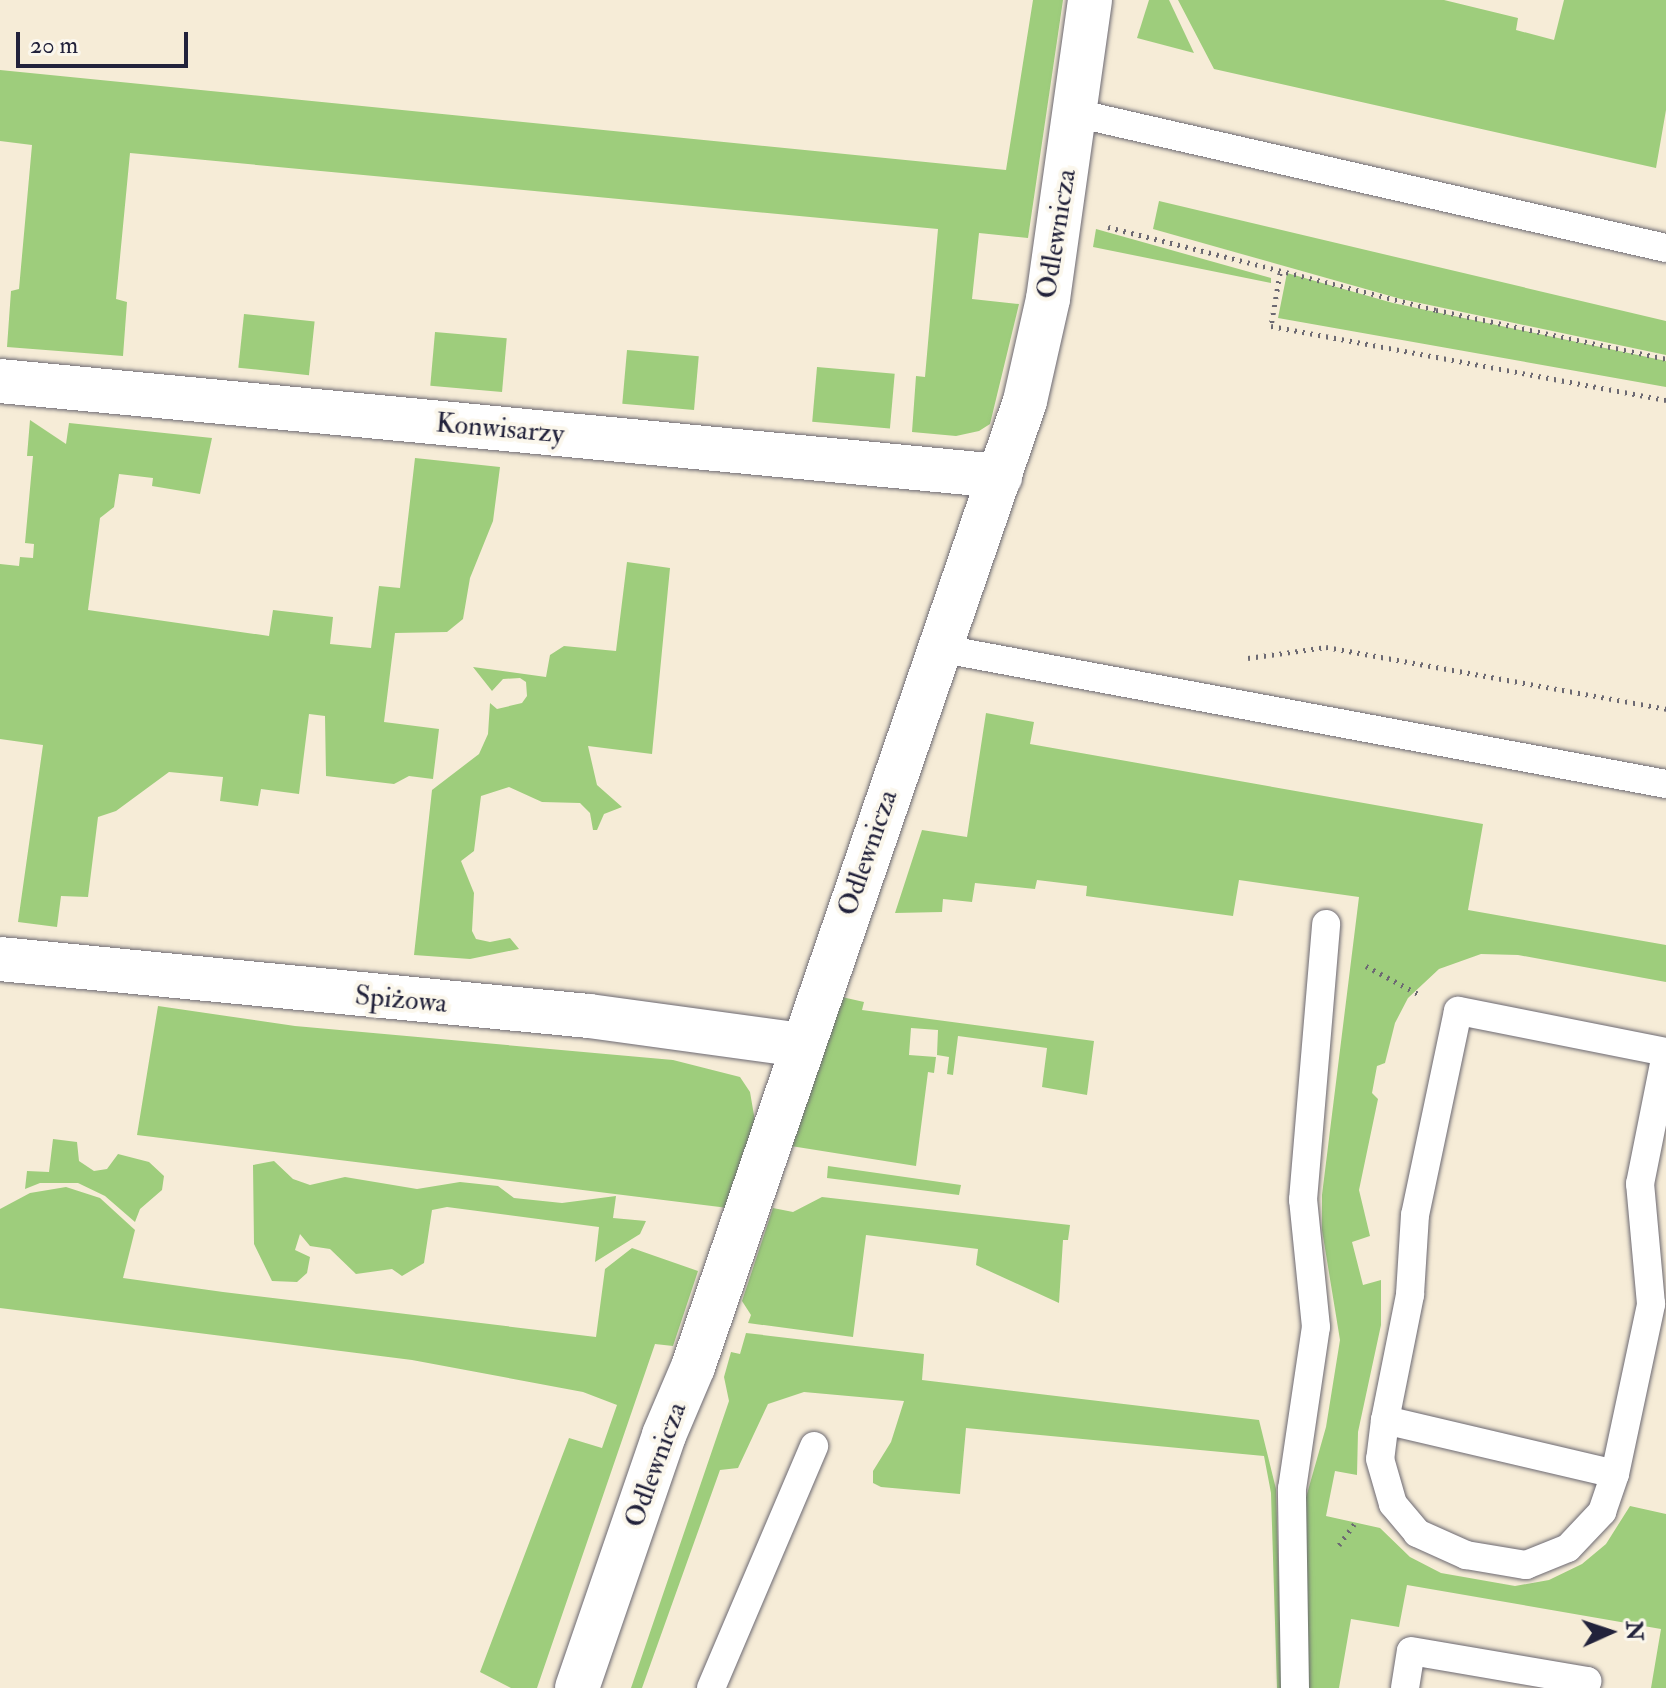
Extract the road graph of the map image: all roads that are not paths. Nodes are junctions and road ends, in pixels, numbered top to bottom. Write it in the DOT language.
graph roads {
  1 [pos="1090,0"];
  2 [pos="1075,113"];
  3 [pos="1666,248"];
  4 [pos="0,381"];
  5 [pos="1000,476"];
  6 [pos="938,648"];
  7 [pos="1666,784"];
  8 [pos="1326,924"];
  9 [pos="0,959"];
  10 [pos="802,1045"];
  11 [pos="1666,1053"];
  12 [pos="1385,1420"];
  13 [pos="814,1446"];
  14 [pos="1615,1474"];
  15 [pos="577,1688"];
  16 [pos="711,1688"];
  17 [pos="1295,1688"];
  18 [pos="1405,1688"];
  19 [pos="1585,1688"];
  1 -- 2 [label="street, Odlewnicza"];
  2 -- 3 [label="lane"];
  2 -- 5 [label="street, Odlewnicza"];
  4 -- 5 [label="street, Konwisarzy"];
  5 -- 6 [label="street, Odlewnicza"];
  6 -- 7 [label="lane"];
  6 -- 10 [label="street, Odlewnicza"];
  8 -- 17 [label="lane"];
  9 -- 10 [label="street, Spiżowa"];
  10 -- 15 [label="street, Odlewnicza"];
  11 -- 12 [label="lane"];
  11 -- 14 [label="lane"];
  12 -- 14 [label="lane"];
  12 -- 14 [label="lane"];
  13 -- 16 [label="lane"];
  18 -- 19 [label="lane"];
}
